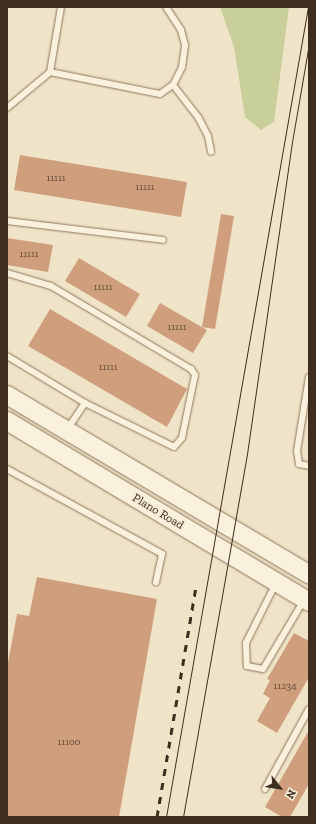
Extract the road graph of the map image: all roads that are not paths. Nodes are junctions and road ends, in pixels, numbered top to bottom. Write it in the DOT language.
graph roads {
  1 [pos="61,7"];
  2 [pos="166,7"];
  3 [pos="50,72"];
  4 [pos="173,85"];
  5 [pos="7,108"];
  6 [pos="211,152"];
  7 [pos="7,221"];
  8 [pos="163,240"];
  9 [pos="7,273"];
  10 [pos="7,356"];
  11 [pos="309,377"];
  12 [pos="7,395"];
  13 [pos="85,404"];
  14 [pos="7,421"];
  15 [pos="66,431"];
  16 [pos="309,466"];
  17 [pos="7,469"];
  18 [pos="309,574"];
  19 [pos="156,582"];
  20 [pos="276,583"];
  21 [pos="307,601"];
  22 [pos="309,709"];
  23 [pos="265,789"];
  1 -- 3 [label="lane"];
  2 -- 4 [label="lane"];
  3 -- 4 [label="lane"];
  3 -- 5 [label="lane"];
  4 -- 6 [label="lane"];
  7 -- 8 [label="lane"];
  9 -- 13 [label="lane"];
  10 -- 13 [label="lane"];
  11 -- 16 [label="lane"];
  12 -- 15 [label="main road, Plano Road"];
  13 -- 15 [label="lane"];
  14 -- 20 [label="main road, Plano Road"];
  15 -- 18 [label="main road, Plano Road"];
  17 -- 19 [label="lane"];
  20 -- 21 [label="main road, Plano Road"];
  20 -- 21 [label="lane"];
  22 -- 23 [label="lane"];
}
